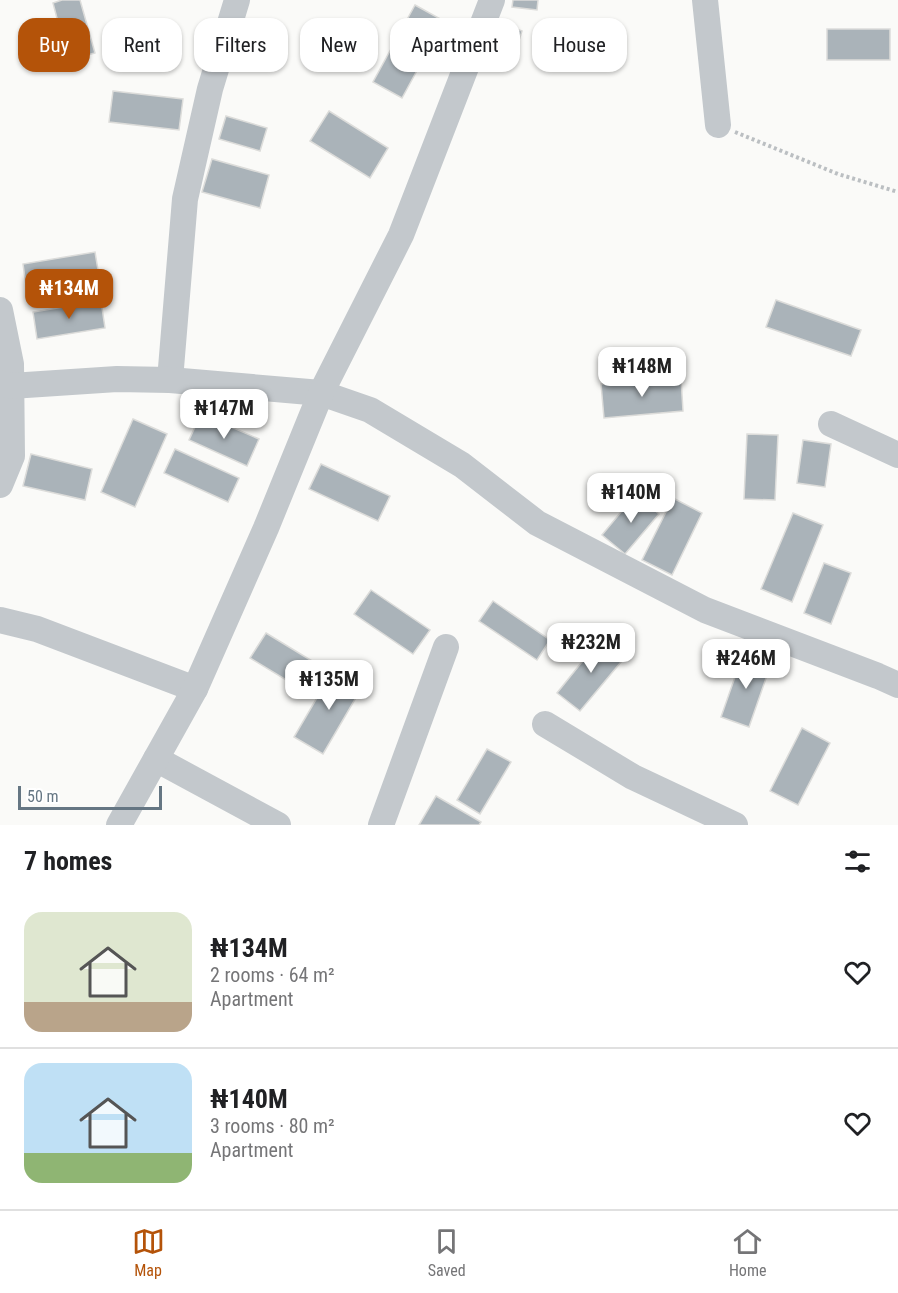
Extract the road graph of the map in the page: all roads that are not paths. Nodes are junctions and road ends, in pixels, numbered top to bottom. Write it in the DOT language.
graph roads {
  1 [pos="237,0"];
  2 [pos="492,0"];
  3 [pos="705,0"];
  4 [pos="718,125"];
  5 [pos="0,310"];
  6 [pos="170,380"];
  7 [pos="6,385"];
  8 [pos="321,393"];
  9 [pos="831,424"];
  10 [pos="898,455"];
  11 [pos="0,485"];
  12 [pos="0,620"];
  13 [pos="446,647"];
  14 [pos="898,685"];
  15 [pos="195,689"];
  16 [pos="545,724"];
  17 [pos="156,759"];
  18 [pos="118,825"];
  19 [pos="278,825"];
  20 [pos="381,825"];
  21 [pos="735,825"];
  1 -- 6 [label="street"];
  2 -- 8 [label="street"];
  3 -- 4 [label="street"];
  5 -- 7 [label="street"];
  6 -- 7 [label="street"];
  6 -- 8 [label="street"];
  7 -- 11 [label="street"];
  8 -- 14 [label="street"];
  8 -- 15 [label="street"];
  9 -- 10 [label="street"];
  12 -- 15 [label="street"];
  13 -- 20 [label="street"];
  15 -- 17 [label="street"];
  16 -- 21 [label="street"];
  17 -- 18 [label="street"];
  17 -- 19 [label="street"];
}
